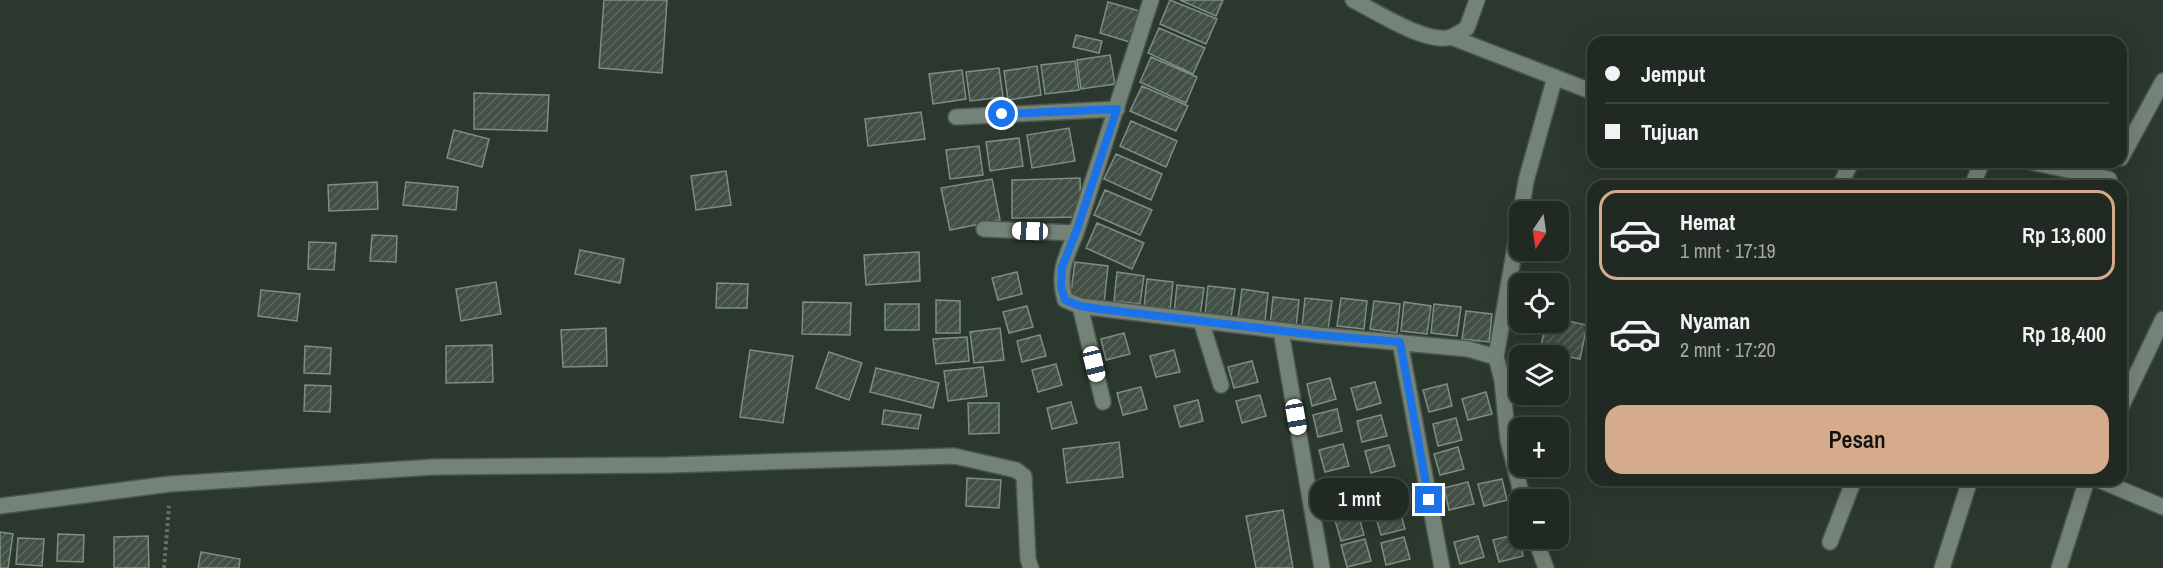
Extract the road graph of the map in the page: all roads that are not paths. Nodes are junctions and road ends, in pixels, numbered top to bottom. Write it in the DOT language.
graph roads {
  1 [pos="1151,0"];
  2 [pos="1353,0"];
  3 [pos="1477,0"];
  4 [pos="1451,37"];
  5 [pos="1555,77"];
  6 [pos="2163,81"];
  7 [pos="1587,90"];
  8 [pos="1117,109"];
  9 [pos="956,117"];
  10 [pos="2127,147"];
  11 [pos="2053,168"];
  12 [pos="2097,180"];
  13 [pos="1523,201"];
  14 [pos="984,229"];
  15 [pos="1076,232"];
  16 [pos="1513,261"];
  17 [pos="1080,306"];
  18 [pos="2163,319"];
  19 [pos="1201,321"];
  20 [pos="1281,331"];
  21 [pos="1400,342"];
  22 [pos="1496,357"];
  23 [pos="1221,384"];
  24 [pos="2127,394"];
  25 [pos="1103,402"];
  26 [pos="1852,486"];
  27 [pos="1968,486"];
  28 [pos="2085,486"];
  29 [pos="2113,486"];
  30 [pos="1520,489"];
  31 [pos="0,506"];
  32 [pos="2163,507"];
  33 [pos="1830,542"];
  34 [pos="1539,549"];
  35 [pos="1031,568"];
  36 [pos="1322,568"];
  37 [pos="1442,568"];
  38 [pos="1546,568"];
  39 [pos="1942,568"];
  40 [pos="2059,568"];
  1 -- 8 [label="street"];
  2 -- 4 [label="street"];
  3 -- 4 [label="street"];
  4 -- 5 [label="street"];
  5 -- 7 [label="street"];
  5 -- 13 [label="street"];
  6 -- 10 [label="street"];
  8 -- 9 [label="street"];
  8 -- 15 [label="street"];
  11 -- 12 [label="street"];
  14 -- 15 [label="street"];
  15 -- 17 [label="street"];
  16 -- 22 [label="street"];
  17 -- 19 [label="street"];
  17 -- 25 [label="street"];
  18 -- 24 [label="street"];
  19 -- 20 [label="street"];
  19 -- 23 [label="street"];
  20 -- 21 [label="street"];
  20 -- 36 [label="street"];
  21 -- 22 [label="street"];
  21 -- 37 [label="street"];
  22 -- 30 [label="street"];
  26 -- 33 [label="street"];
  27 -- 39 [label="street"];
  28 -- 40 [label="street"];
  29 -- 32 [label="street"];
  31 -- 35 [label="street"];
  34 -- 38 [label="street"];
}
